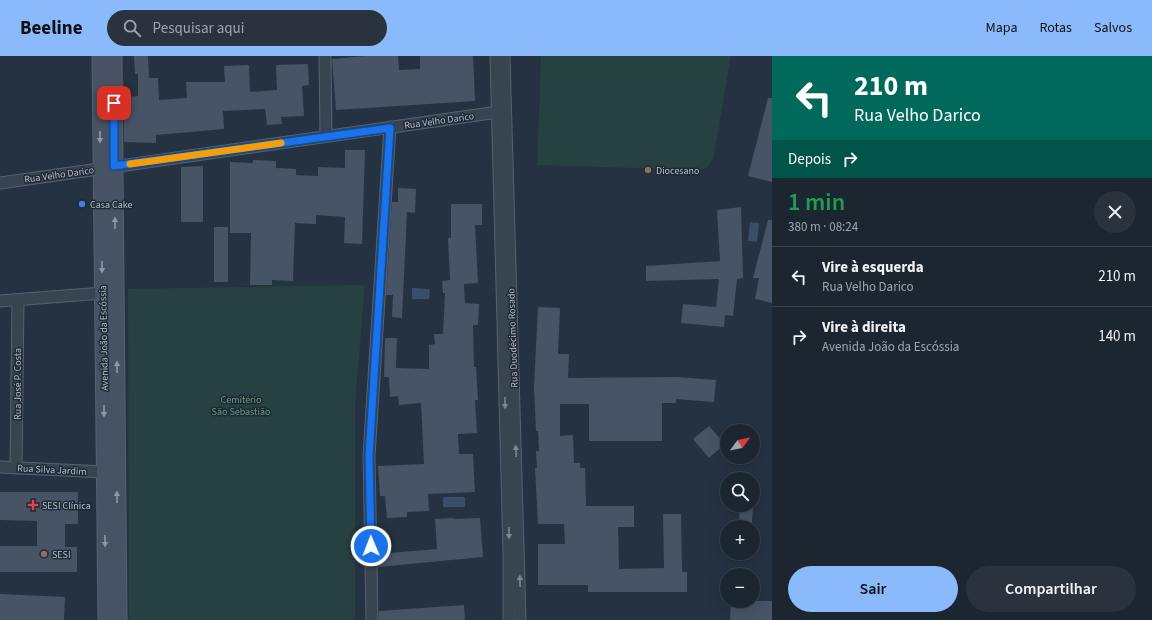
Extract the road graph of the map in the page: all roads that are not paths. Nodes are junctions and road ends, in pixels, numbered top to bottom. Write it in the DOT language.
graph roads {
  1 [pos="100,56"];
  2 [pos="114,56"];
  3 [pos="325,56"];
  4 [pos="496,56"];
  5 [pos="504,56"];
  6 [pos="498,112"];
  7 [pos="390,128"];
  8 [pos="326,136"];
  9 [pos="108,167"];
  10 [pos="0,183"];
  11 [pos="103,293"];
  12 [pos="18,300"];
  13 [pos="0,301"];
  14 [pos="0,467"];
  15 [pos="16,468"];
  16 [pos="104,472"];
  17 [pos="106,620"];
  18 [pos="119,620"];
  19 [pos="372,620"];
  20 [pos="509,620"];
  21 [pos="520,620"];
  1 -- 9 [label="main road, Avenida João da Escóssia, one-way"];
  2 -- 9 [label="main road, Avenida João da Escóssia"];
  3 -- 8 [label="street"];
  4 -- 6 [label="street, Rua Duodécimo Rosado"];
  21 -- 5 [label="street, Rua Duodécimo Rosado, one-way"];
  6 -- 7 [label="street, Rua Velho Darico"];
  6 -- 20 [label="street, Rua Duodécimo Rosado, one-way"];
  7 -- 8 [label="street, Rua Velho Darico"];
  7 -- 19 [label="street"];
  8 -- 9 [label="street, Rua Velho Darico"];
  9 -- 10 [label="street, Rua Velho Darico"];
  9 -- 11 [label="main road, Avenida João da Escóssia, one-way"];
  18 -- 9 [label="main road, Avenida João da Escóssia, one-way"];
  11 -- 12 [label="street"];
  11 -- 16 [label="main road, Avenida João da Escóssia, one-way"];
  12 -- 13 [label="street"];
  12 -- 15 [label="street, Rua José P. Costa"];
  14 -- 15 [label="street, Rua Silva Jardim"];
  15 -- 16 [label="street, Rua Silva Jardim"];
  16 -- 17 [label="main road, Avenida João da Escóssia, one-way"];
}
